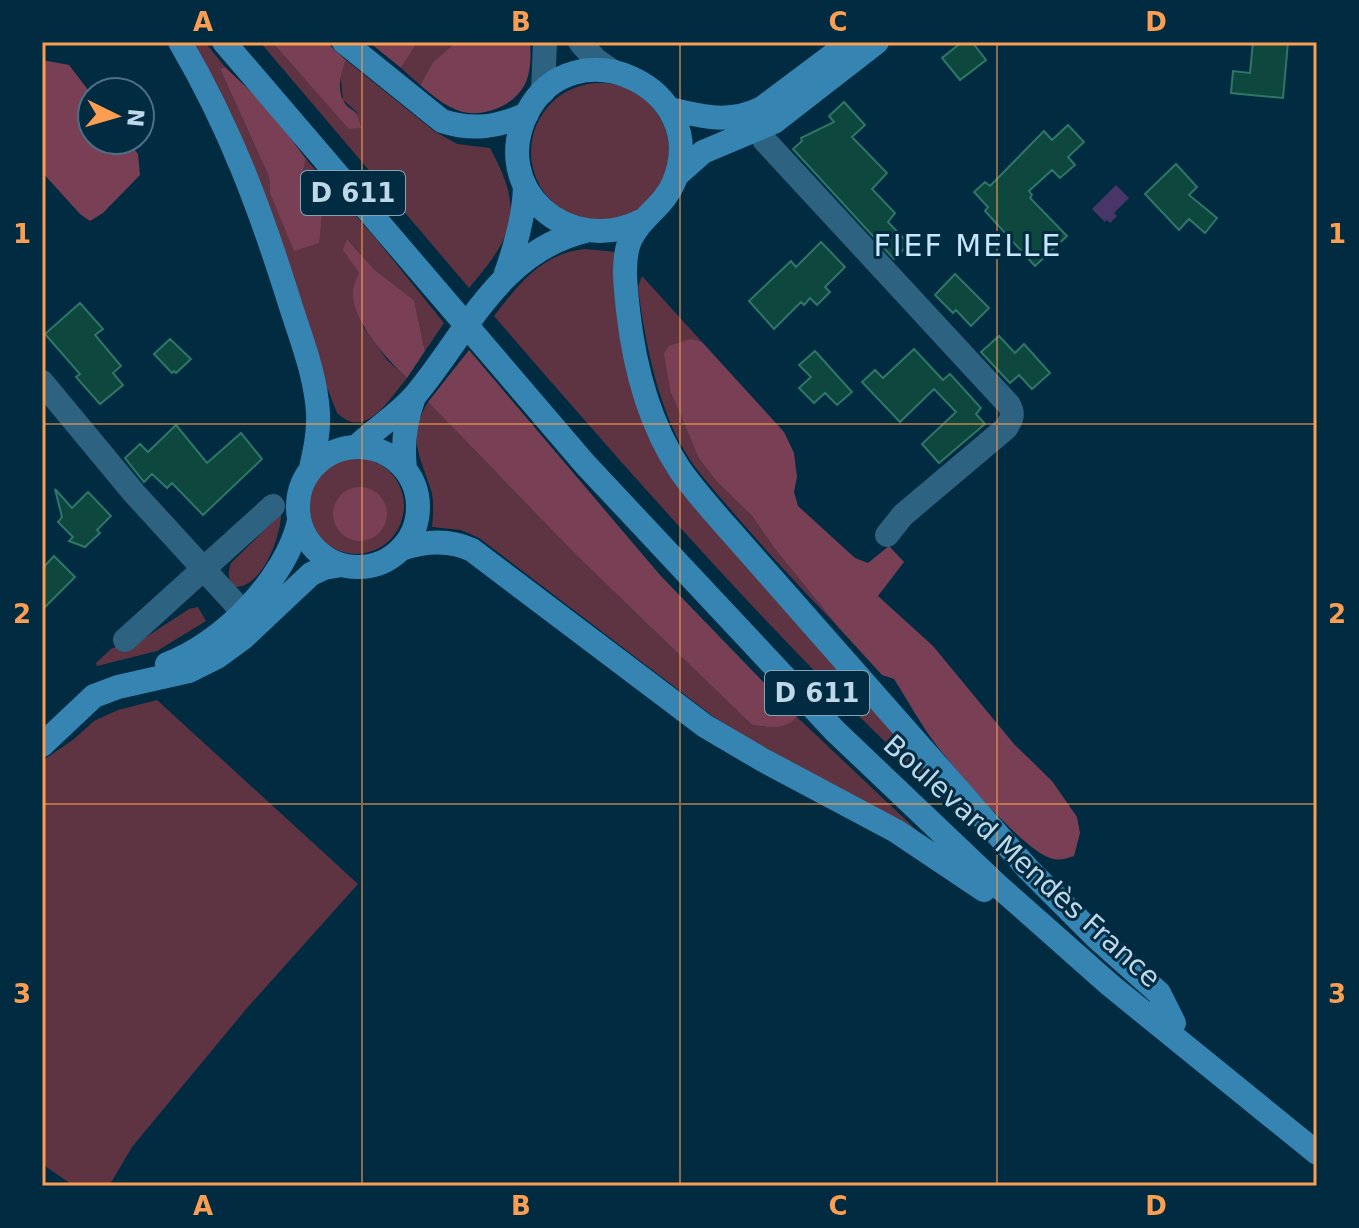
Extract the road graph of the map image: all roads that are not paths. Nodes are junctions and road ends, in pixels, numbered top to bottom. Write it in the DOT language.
graph roads {
  1 [pos="180,42"];
  2 [pos="224,42"];
  3 [pos="239,42"];
  4 [pos="344,42"];
  5 [pos="545,42"];
  6 [pos="580,42"];
  7 [pos="850,42"];
  8 [pos="877,42"];
  9 [pos="612,71"];
  10 [pos="543,92"];
  11 [pos="670,109"];
  12 [pos="527,114"];
  13 [pos="759,131"];
  14 [pos="677,175"];
  15 [pos="525,187"];
  16 [pos="641,221"];
  17 [pos="585,231"];
  18 [pos="505,275"];
  19 [pos="486,337"];
  20 [pos="42,382"];
  21 [pos="414,397"];
  22 [pos="357,446"];
  23 [pos="311,468"];
  24 [pos="405,469"];
  25 [pos="273,506"];
  26 [pos="299,521"];
  27 [pos="887,535"];
  28 [pos="401,549"];
  29 [pos="342,565"];
  30 [pos="204,569"];
  31 [pos="249,618"];
  32 [pos="125,640"];
  33 [pos="42,730"];
  34 [pos="42,745"];
  35 [pos="1110,985"];
  36 [pos="1174,1023"];
  37 [pos="1317,1139"];
  38 [pos="1317,1153"];
  1 -- 23 [label="main road"];
  2 -- 19 [label="main road, D 611"];
  3 -- 19 [label="main road, D 611"];
  4 -- 12 [label="main road"];
  5 -- 10 [label="street"];
  6 -- 9 [label="street"];
  7 -- 11 [label="main road"];
  8 -- 13 [label="main road"];
  9 -- 10 [label="main road"];
  9 -- 11 [label="main road"];
  10 -- 12 [label="main road"];
  11 -- 14 [label="main road"];
  12 -- 15 [label="main road"];
  13 -- 14 [label="main road"];
  13 -- 27 [label="street"];
  14 -- 16 [label="main road"];
  15 -- 17 [label="main road"];
  15 -- 18 [label="main road"];
  16 -- 17 [label="main road"];
  16 -- 36 [label="main road"];
  17 -- 18 [label="main road"];
  18 -- 21 [label="main road"];
  19 -- 35 [label="main road, Boulevard Mendès France / D 611"];
  19 -- 36 [label="main road, Boulevard Mendès France / D 611"];
  20 -- 30 [label="street"];
  21 -- 22 [label="main road"];
  21 -- 24 [label="main road"];
  22 -- 23 [label="main road"];
  22 -- 24 [label="main road"];
  23 -- 26 [label="main road"];
  24 -- 28 [label="main road"];
  25 -- 30 [label="street"];
  26 -- 29 [label="main road"];
  26 -- 31 [label="main road"];
  28 -- 29 [label="main road"];
  28 -- 35 [label="main road"];
  29 -- 31 [label="main road"];
  30 -- 31 [label="street"];
  30 -- 32 [label="street"];
  31 -- 33 [label="main road"];
  31 -- 34 [label="main road"];
  35 -- 38 [label="main road, Boulevard Mendès France / D 611"];
  36 -- 37 [label="main road, Boulevard Mendès France / D 611"];
}
